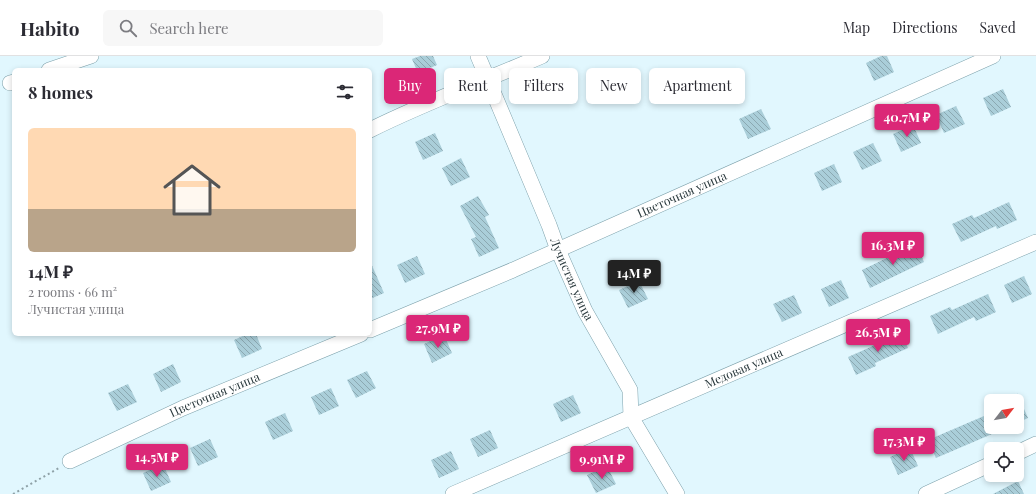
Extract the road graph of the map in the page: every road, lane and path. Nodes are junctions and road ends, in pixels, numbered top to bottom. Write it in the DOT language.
graph roads {
  1 [pos="91,56"];
  2 [pos="478,56"];
  3 [pos="542,56"];
  4 [pos="992,56"];
  5 [pos="55,68"];
  6 [pos="483,68"];
  7 [pos="501,73"];
  8 [pos="444,97"];
  9 [pos="499,104"];
  10 [pos="372,129"];
  11 [pos="1036,242"];
  12 [pos="558,250"];
  13 [pos="372,329"];
  14 [pos="356,336"];
  15 [pos="630,417"];
  16 [pos="1036,444"];
  17 [pos="1024,450"];
  18 [pos="70,461"];
  19 [pos="984,467"];
  20 [pos="13,494"];
  21 [pos="453,494"];
  22 [pos="677,494"];
  23 [pos="926,494"];
  1 -- 5 [label="street"];
  2 -- 6 [label="street, Лучистая улица"];
  3 -- 7 [label="street"];
  4 -- 12 [label="street, Цветочная улица"];
  8 -- 10 [label="street"];
  9 -- 12 [label="street, Лучистая улица"];
  11 -- 15 [label="street, Медовая улица"];
  12 -- 13 [label="street, Цветочная улица"];
  12 -- 15 [label="street, Лучистая улица"];
  14 -- 18 [label="street, Цветочная улица"];
  15 -- 21 [label="street, Медовая улица"];
  15 -- 22 [label="street"];
  16 -- 17 [label="street"];
  18 -- 20 [label="path"];
  19 -- 23 [label="street"];
}
